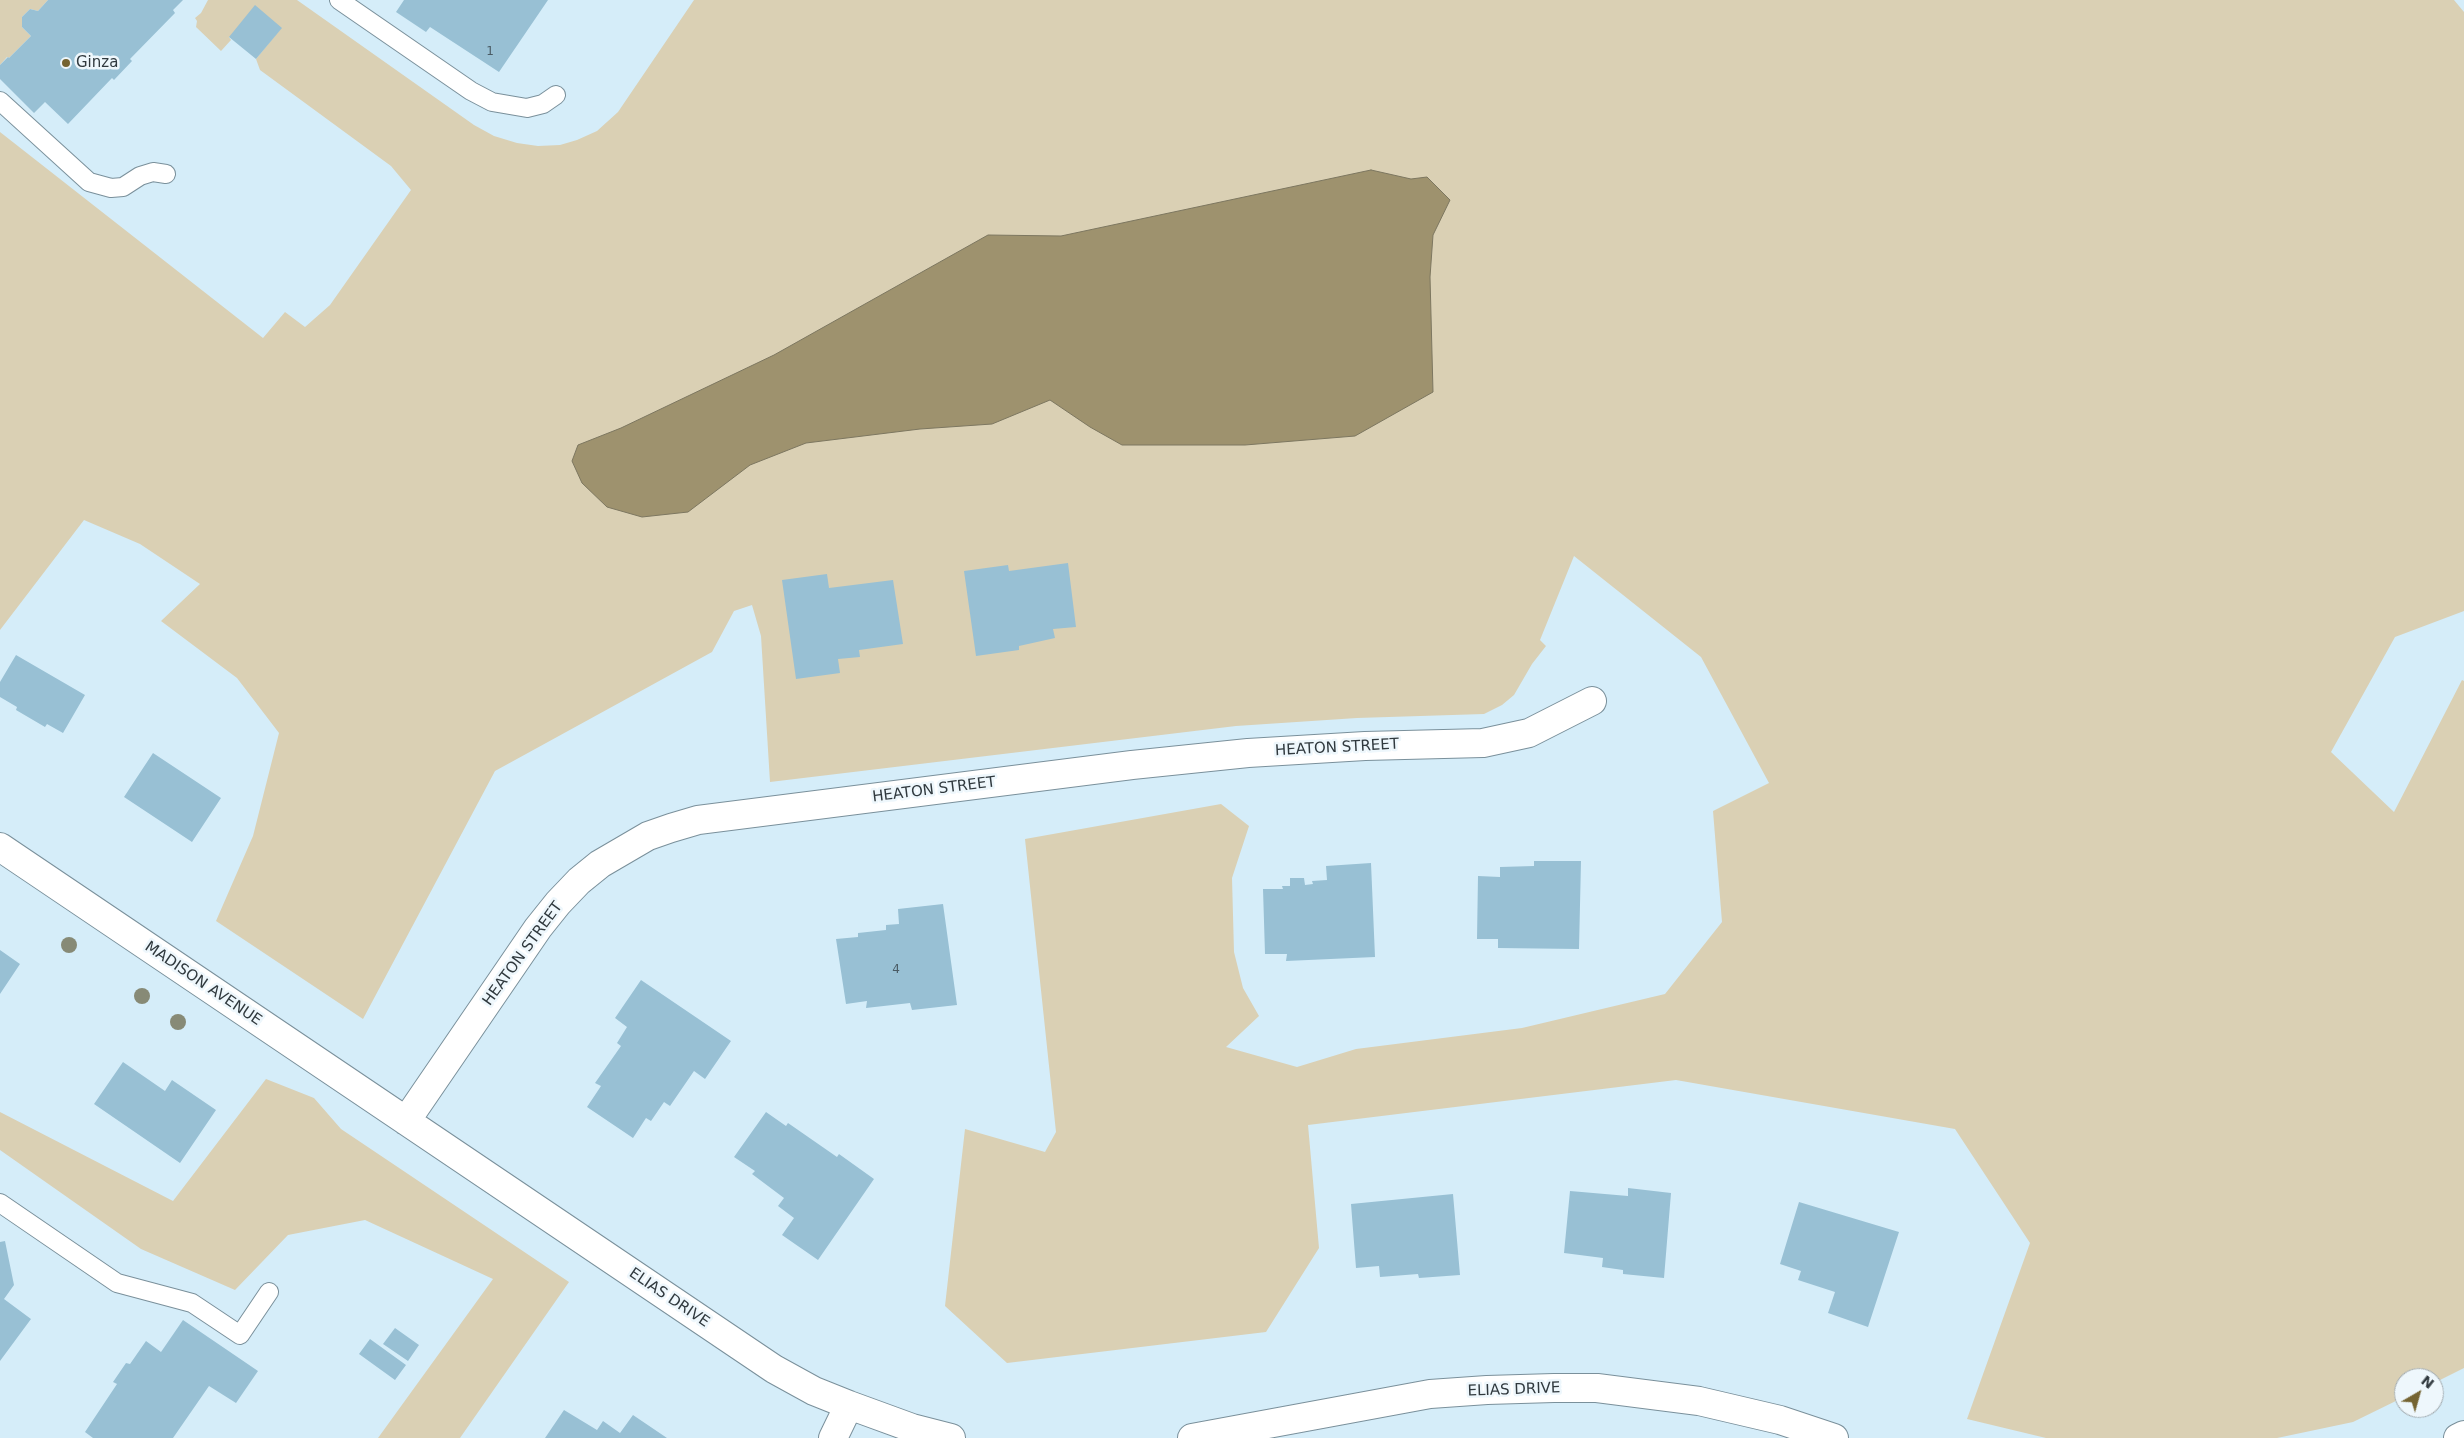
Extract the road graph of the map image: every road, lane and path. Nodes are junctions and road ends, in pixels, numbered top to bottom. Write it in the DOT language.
graph roads {
  1 [pos="339,0"];
  2 [pos="556,95"];
  3 [pos="0,101"];
  4 [pos="166,174"];
  5 [pos="1592,702"];
  6 [pos="0,847"];
  7 [pos="406,1121"];
  8 [pos="0,1203"];
  9 [pos="269,1292"];
  10 [pos="848,1405"];
  11 [pos="2464,1435"];
  12 [pos="834,1438"];
  13 [pos="951,1438"];
  14 [pos="1192,1438"];
  15 [pos="1834,1438"];
  16 [pos="2458,1438"];
  1 -- 2 [label="lane"];
  3 -- 4 [label="lane"];
  5 -- 7 [label="street, HEATON STREET"];
  6 -- 7 [label="street, MADISON AVENUE"];
  7 -- 10 [label="street, ELIAS DRIVE"];
  8 -- 9 [label="lane"];
  10 -- 12 [label="street"];
  10 -- 13 [label="street, ELIAS DRIVE"];
  11 -- 16 [label="street"];
  14 -- 15 [label="street, ELIAS DRIVE"];
}
